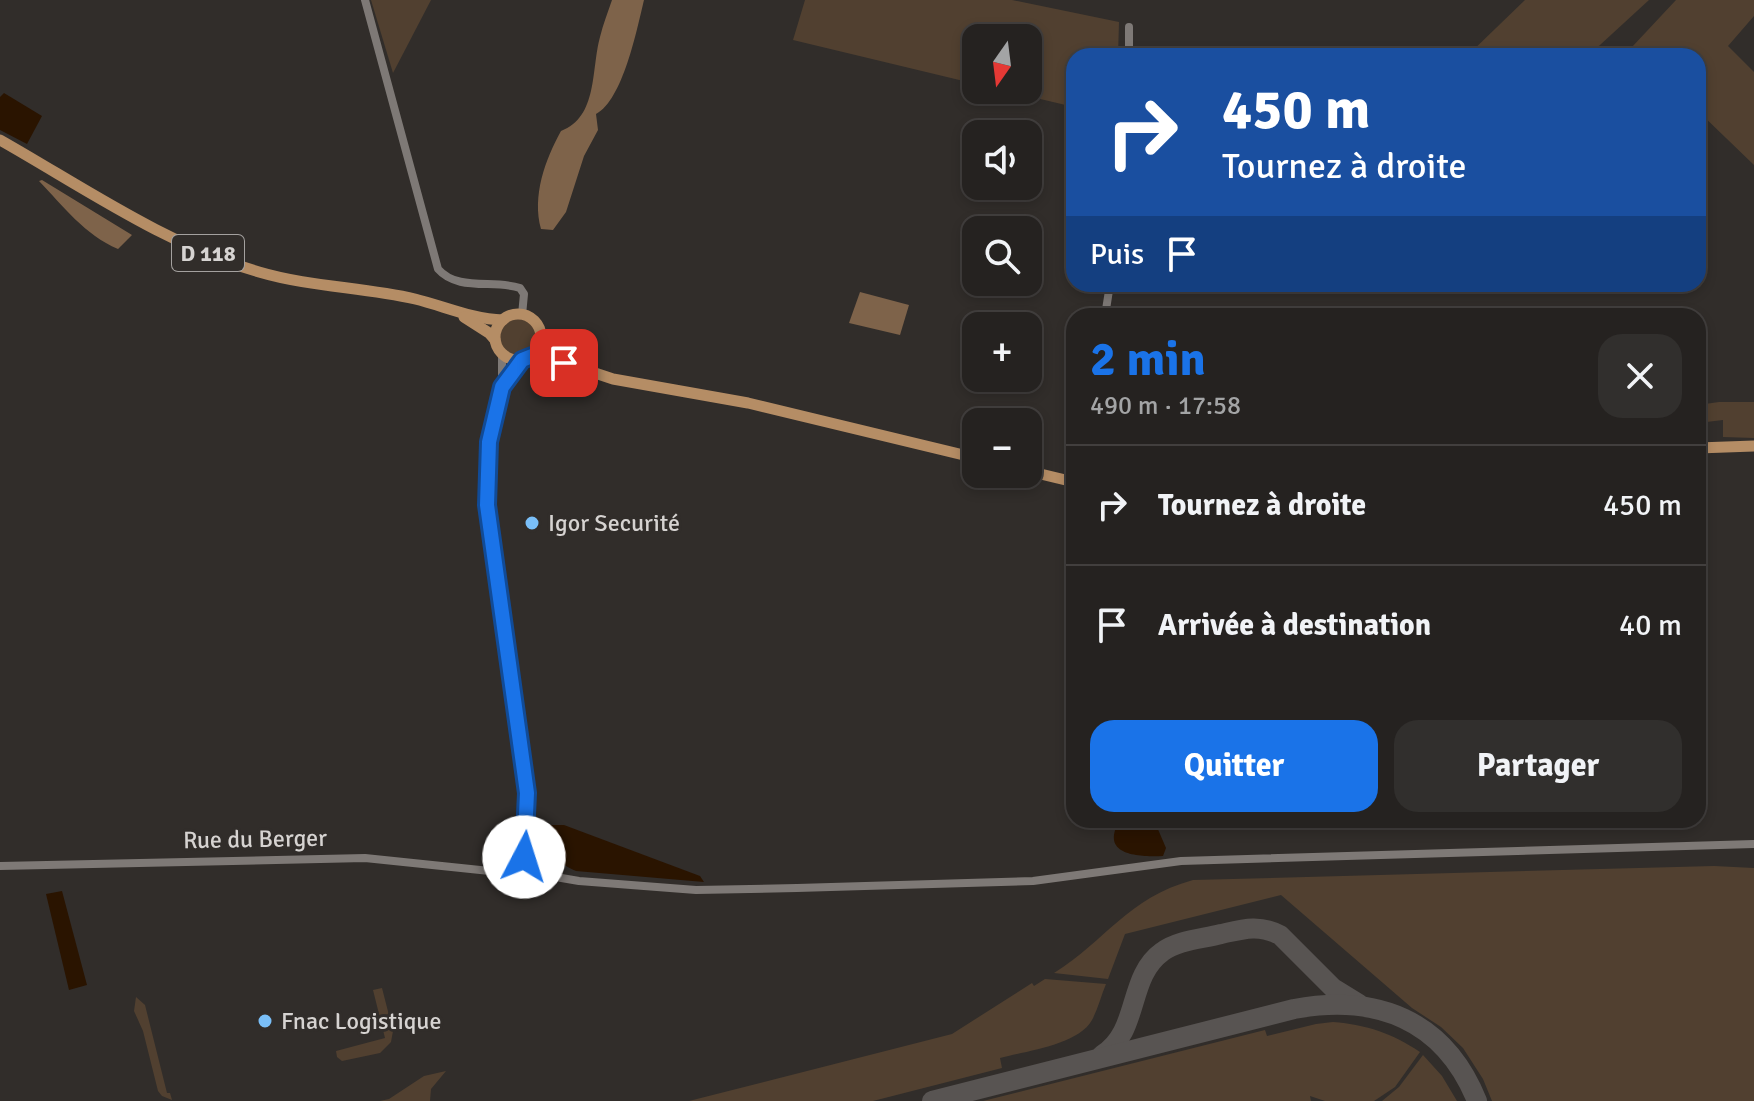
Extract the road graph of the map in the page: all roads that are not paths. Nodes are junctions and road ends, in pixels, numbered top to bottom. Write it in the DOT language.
graph roads {
  1 [pos="365,0"];
  2 [pos="1129,27"];
  3 [pos="1129,48"];
  4 [pos="0,140"];
  5 [pos="438,306"];
  6 [pos="522,315"];
  7 [pos="503,320"];
  8 [pos="541,336"];
  9 [pos="495,340"];
  10 [pos="502,354"];
  11 [pos="527,358"];
  12 [pos="589,372"];
  13 [pos="502,387"];
  14 [pos="1754,446"];
  15 [pos="1706,448"];
  16 [pos="962,455"];
  17 [pos="1042,474"];
  18 [pos="1066,478"];
  19 [pos="1754,844"];
  20 [pos="526,857"];
  21 [pos="0,866"];
  22 [pos="509,873"];
  23 [pos="544,875"];
  1 -- 6 [label="street"];
  2 -- 3 [label="street"];
  4 -- 5 [label="main road, D 118"];
  5 -- 7 [label="main road, D 118"];
  5 -- 9 [label="main road, D 118"];
  6 -- 7 [label="main road"];
  6 -- 8 [label="main road"];
  7 -- 9 [label="main road"];
  8 -- 11 [label="main road"];
  8 -- 12 [label="main road"];
  9 -- 10 [label="main road"];
  10 -- 11 [label="main road"];
  10 -- 13 [label="street"];
  11 -- 12 [label="main road"];
  11 -- 13 [label="street"];
  12 -- 16 [label="main road"];
  13 -- 20 [label="street"];
  14 -- 15 [label="main road"];
  17 -- 18 [label="main road"];
  19 -- 23 [label="street"];
  20 -- 22 [label="street"];
  20 -- 23 [label="street"];
  21 -- 22 [label="street, Rue du Berger"];
  22 -- 23 [label="street"];
}
